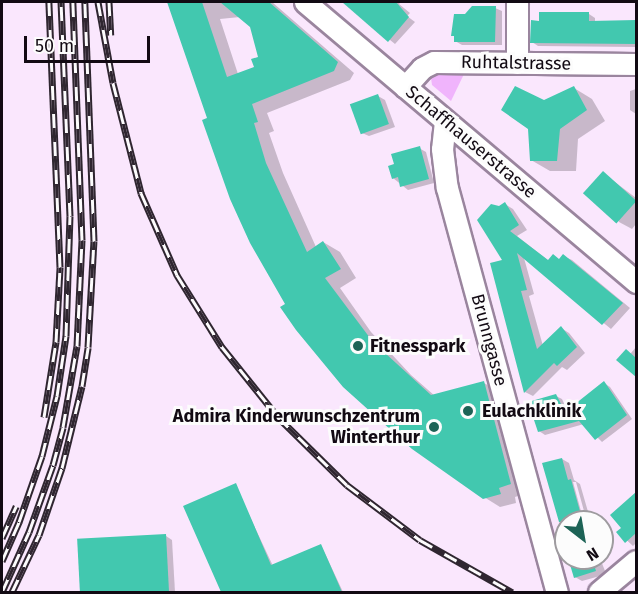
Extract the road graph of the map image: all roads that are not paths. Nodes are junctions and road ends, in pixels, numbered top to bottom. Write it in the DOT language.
graph roads {
  1 [pos="305,2"];
  2 [pos="517,2"];
  3 [pos="517,63"];
  4 [pos="636,64"];
  5 [pos="405,87"];
  6 [pos="446,121"];
  7 [pos="636,282"];
  8 [pos="636,561"];
  9 [pos="557,592"];
  10 [pos="599,592"];
  1 -- 5 [label="street, Schaffhauserstrasse"];
  2 -- 3 [label="street"];
  3 -- 4 [label="street, Ruhtalstrasse"];
  3 -- 5 [label="street, Ruhtalstrasse"];
  5 -- 6 [label="street, Schaffhauserstrasse"];
  6 -- 7 [label="street, Schaffhauserstrasse"];
  6 -- 9 [label="street, Brunngasse"];
  8 -- 10 [label="street"];
}
